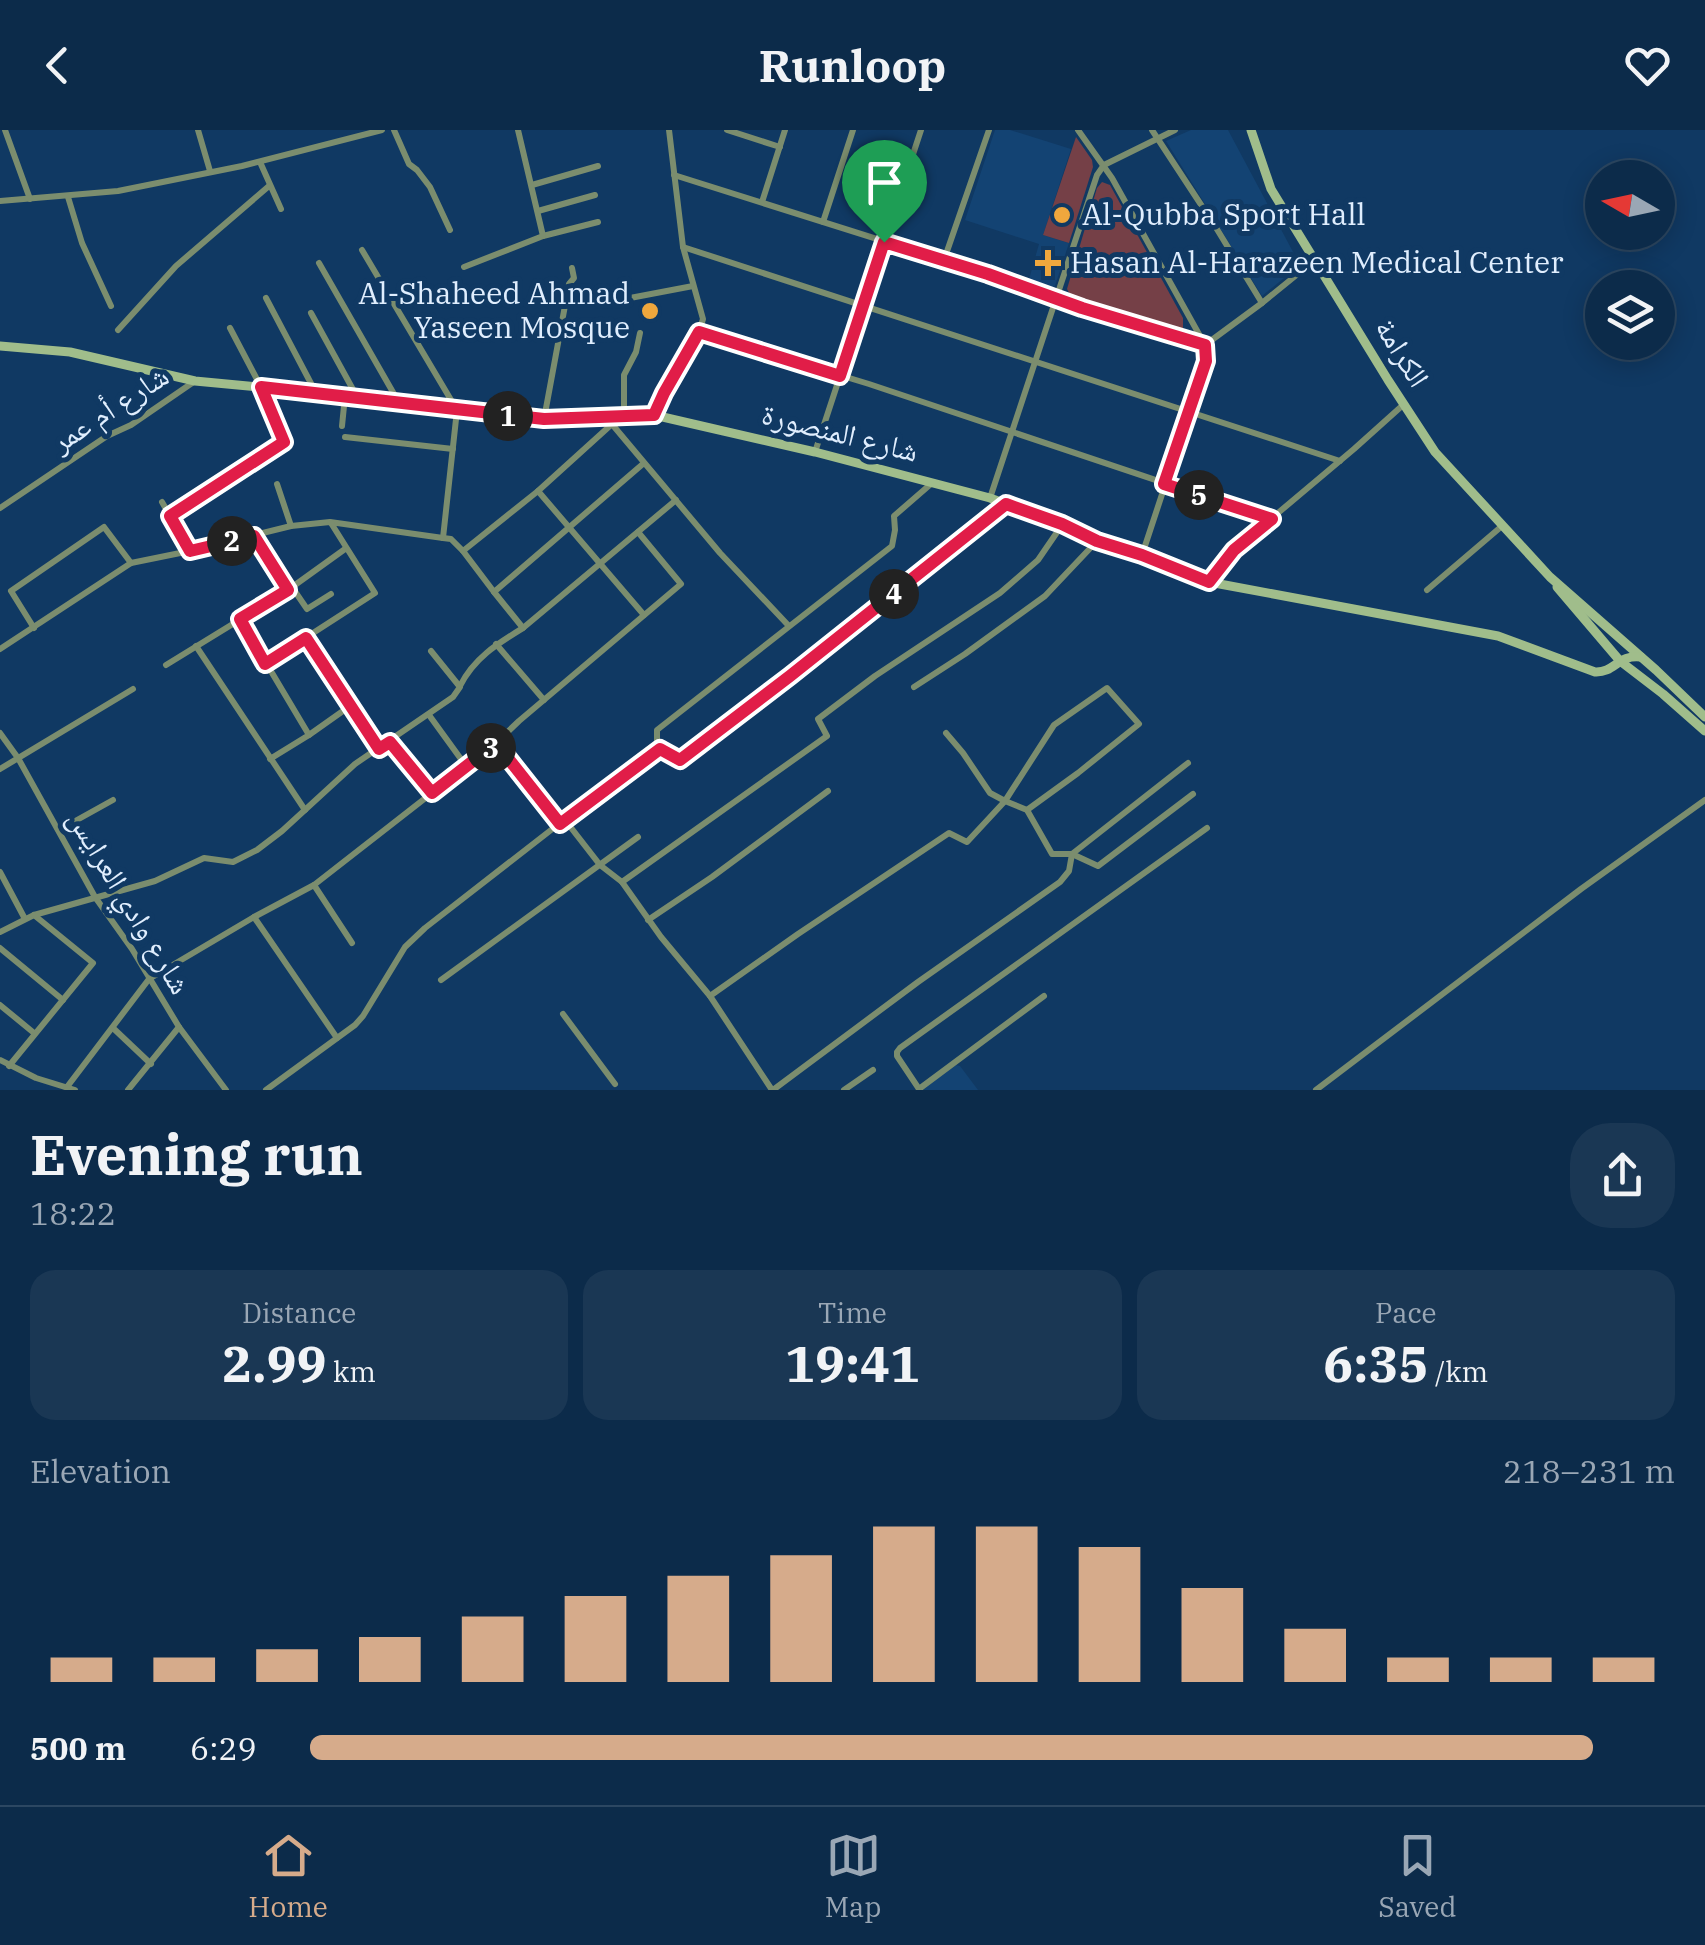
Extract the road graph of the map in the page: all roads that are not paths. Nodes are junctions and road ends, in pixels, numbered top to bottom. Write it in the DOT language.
graph roads {
  1 [pos="4,130"];
  2 [pos="198,130"];
  3 [pos="382,130"];
  4 [pos="394,130"];
  5 [pos="518,130"];
  6 [pos="668,130"];
  7 [pos="726,130"];
  8 [pos="785,130"];
  9 [pos="853,130"];
  10 [pos="920,130"];
  11 [pos="988,130"];
  12 [pos="1078,130"];
  13 [pos="1152,130"];
  14 [pos="1176,130"];
  15 [pos="1250,130"];
  16 [pos="1157,138"];
  17 [pos="780,148"];
  18 [pos="260,162"];
  19 [pos="1104,164"];
  20 [pos="598,166"];
  21 [pos="210,171"];
  22 [pos="674,175"];
  23 [pos="532,185"];
  24 [pos="269,186"];
  25 [pos="595,195"];
  26 [pos="68,197"];
  27 [pos="30,200"];
  28 [pos="0,201"];
  29 [pos="762,202"];
  30 [pos="281,210"];
  31 [pos="538,211"];
  32 [pos="598,222"];
  33 [pos="823,222"];
  34 [pos="450,230"];
  35 [pos="543,236"];
  36 [pos="884,242"];
  37 [pos="683,247"];
  38 [pos="362,250"];
  39 [pos="944,260"];
  40 [pos="1316,260"];
  41 [pos="320,263"];
  42 [pos="464,267"];
  43 [pos="572,268"];
  44 [pos="693,286"];
  45 [pos="266,298"];
  46 [pos="630,298"];
  47 [pos="1056,299"];
  48 [pos="863,304"];
  49 [pos="1262,304"];
  50 [pos="111,306"];
  51 [pos="311,313"];
  52 [pos="230,328"];
  53 [pos="118,330"];
  54 [pos="699,332"];
  55 [pos="640,334"];
  56 [pos="1205,345"];
  57 [pos="0,346"];
  58 [pos="1036,361"];
  59 [pos="840,376"];
  60 [pos="196,381"];
  61 [pos="261,387"];
  62 [pos="316,392"];
  63 [pos="351,396"];
  64 [pos="398,402"];
  65 [pos="1404,404"];
  66 [pos="457,410"];
  67 [pos="1189,411"];
  68 [pos="654,415"];
  69 [pos="624,416"];
  70 [pos="544,419"];
  71 [pos="610,420"];
  72 [pos="342,426"];
  73 [pos="1011,433"];
  74 [pos="345,438"];
  75 [pos="453,449"];
  76 [pos="815,452"];
  77 [pos="1340,461"];
  78 [pos="644,463"];
  79 [pos="933,482"];
  80 [pos="277,484"];
  81 [pos="1164,484"];
  82 [pos="538,490"];
  83 [pos="990,498"];
  84 [pos="676,500"];
  85 [pos="162,502"];
  86 [pos="1006,504"];
  87 [pos="0,508"];
  88 [pos="170,516"];
  89 [pos="1272,519"];
  90 [pos="330,522"];
  91 [pos="1062,524"];
  92 [pos="290,526"];
  93 [pos="1502,526"];
  94 [pos="569,527"];
  95 [pos="638,532"];
  96 [pos="254,536"];
  97 [pos="443,538"];
  98 [pos="1097,541"];
  99 [pos="346,548"];
  100 [pos="190,551"];
  101 [pos="463,551"];
  102 [pos="1142,555"];
  103 [pos="131,563"];
  104 [pos="599,564"];
  105 [pos="1550,576"];
  106 [pos="1209,582"];
  107 [pos="288,590"];
  108 [pos="1427,590"];
  109 [pos="494,592"];
  110 [pos="330,594"];
  111 [pos="644,616"];
  112 [pos="240,619"];
  113 [pos="788,625"];
  114 [pos="34,628"];
  115 [pos="523,628"];
  116 [pos="306,638"];
  117 [pos="496,644"];
  118 [pos="196,646"];
  119 [pos="0,650"];
  120 [pos="431,652"];
  121 [pos="1642,657"];
  122 [pos="1620,661"];
  123 [pos="166,664"];
  124 [pos="265,664"];
  125 [pos="914,686"];
  126 [pos="460,688"];
  127 [pos="132,689"];
  128 [pos="544,700"];
  129 [pos="350,706"];
  130 [pos="429,715"];
  131 [pos="1704,715"];
  132 [pos="1705,731"];
  133 [pos="946,733"];
  134 [pos="0,734"];
  135 [pos="310,735"];
  136 [pos="390,742"];
  137 [pos="496,743"];
  138 [pos="379,749"];
  139 [pos="660,749"];
  140 [pos="18,758"];
  141 [pos="270,759"];
  142 [pos="1188,763"];
  143 [pos="466,767"];
  144 [pos="0,769"];
  145 [pos="828,792"];
  146 [pos="432,793"];
  147 [pos="1193,794"];
  148 [pos="113,800"];
  149 [pos="1705,800"];
  150 [pos="1004,802"];
  151 [pos="305,810"];
  152 [pos="1027,810"];
  153 [pos="562,822"];
  154 [pos="1207,828"];
  155 [pos="59,830"];
  156 [pos="638,837"];
  157 [pos="1072,854"];
  158 [pos="600,866"];
  159 [pos="0,872"];
  160 [pos="622,882"];
  161 [pos="314,885"];
  162 [pos="95,897"];
  163 [pos="34,916"];
  164 [pos="254,917"];
  165 [pos="25,919"];
  166 [pos="648,920"];
  167 [pos="0,932"];
  168 [pos="352,943"];
  169 [pos="0,948"];
  170 [pos="150,979"];
  171 [pos="441,980"];
  172 [pos="710,996"];
  173 [pos="1044,996"];
  174 [pos="62,1000"];
  175 [pos="0,1005"];
  176 [pos="562,1014"];
  177 [pos="178,1027"];
  178 [pos="114,1028"];
  179 [pos="34,1033"];
  180 [pos="337,1038"];
  181 [pos="0,1060"];
  182 [pos="151,1064"];
  183 [pos="9,1066"];
  184 [pos="874,1070"];
  185 [pos="615,1084"];
  186 [pos="71,1089"];
  187 [pos="128,1090"];
  188 [pos="226,1090"];
  189 [pos="266,1090"];
  190 [pos="772,1090"];
  191 [pos="844,1090"];
  192 [pos="918,1090"];
  193 [pos="1316,1090"];
  1 -- 27 [label="street"];
  2 -- 21 [label="street"];
  3 -- 18 [label="street"];
  4 -- 34 [label="street"];
  5 -- 23 [label="street"];
  6 -- 22 [label="street"];
  7 -- 17 [label="street"];
  8 -- 17 [label="street"];
  9 -- 33 [label="street"];
  10 -- 36 [label="street"];
  11 -- 39 [label="street"];
  12 -- 19 [label="street"];
  13 -- 16 [label="street"];
  14 -- 16 [label="street"];
  15 -- 40 [label="main road, الكرامة"];
  16 -- 19 [label="street"];
  16 -- 49 [label="street"];
  17 -- 29 [label="street"];
  18 -- 21 [label="street"];
  18 -- 24 [label="street"];
  19 -- 47 [label="street"];
  19 -- 56 [label="street"];
  20 -- 23 [label="street"];
  21 -- 26 [label="street"];
  22 -- 29 [label="street"];
  22 -- 37 [label="street"];
  23 -- 31 [label="street"];
  24 -- 30 [label="street"];
  24 -- 53 [label="street"];
  25 -- 31 [label="street"];
  26 -- 27 [label="street"];
  26 -- 50 [label="street"];
  27 -- 28 [label="street"];
  29 -- 33 [label="street"];
  31 -- 35 [label="street"];
  32 -- 35 [label="street"];
  33 -- 36 [label="street"];
  35 -- 42 [label="street"];
  36 -- 39 [label="street"];
  36 -- 48 [label="street"];
  37 -- 44 [label="street"];
  37 -- 48 [label="street"];
  38 -- 66 [label="street"];
  39 -- 47 [label="street"];
  40 -- 49 [label="street"];
  40 -- 65 [label="main road, الكرامة"];
  41 -- 64 [label="street"];
  43 -- 70 [label="street"];
  44 -- 46 [label="street"];
  44 -- 54 [label="street"];
  45 -- 62 [label="street"];
  47 -- 56 [label="street"];
  47 -- 58 [label="street"];
  48 -- 58 [label="street"];
  48 -- 59 [label="street"];
  49 -- 56 [label="street"];
  51 -- 63 [label="street"];
  52 -- 61 [label="street"];
  54 -- 59 [label="street"];
  54 -- 68 [label="street"];
  55 -- 69 [label="street"];
  56 -- 67 [label="street"];
  57 -- 60 [label="main road, شارع المنصورة"];
  58 -- 67 [label="street"];
  58 -- 73 [label="street"];
  59 -- 73 [label="street"];
  59 -- 76 [label="street"];
  60 -- 61 [label="main road, شارع المنصورة"];
  60 -- 87 [label="street, شارع أم عمر"];
  61 -- 62 [label="main road, شارع المنصورة"];
  61 -- 88 [label="street"];
  62 -- 63 [label="main road, شارع المنصورة"];
  63 -- 64 [label="main road, شارع المنصورة"];
  63 -- 72 [label="street"];
  64 -- 66 [label="main road, شارع المنصورة"];
  65 -- 77 [label="street"];
  65 -- 93 [label="main road, الكرامة"];
  66 -- 70 [label="main road, شارع المنصورة"];
  66 -- 75 [label="street"];
  67 -- 77 [label="street"];
  67 -- 81 [label="street"];
  68 -- 69 [label="main road, شارع المنصورة"];
  68 -- 76 [label="main road, شارع المنصورة"];
  69 -- 71 [label="main road, شارع المنصورة"];
  70 -- 71 [label="main road, شارع المنصورة"];
  71 -- 78 [label="street"];
  71 -- 82 [label="street"];
  73 -- 81 [label="street"];
  73 -- 83 [label="street"];
  74 -- 75 [label="street"];
  75 -- 97 [label="street"];
  76 -- 79 [label="main road, شارع المنصورة"];
  77 -- 89 [label="street"];
  78 -- 84 [label="street"];
  78 -- 94 [label="street"];
  79 -- 83 [label="main road, شارع المنصورة"];
  79 -- 113 [label="street"];
  80 -- 92 [label="street"];
  81 -- 89 [label="street"];
  81 -- 102 [label="street"];
  82 -- 94 [label="street"];
  82 -- 101 [label="street"];
  83 -- 86 [label="main road, شارع المنصورة"];
  84 -- 95 [label="street"];
  84 -- 113 [label="street"];
  85 -- 88 [label="street"];
  86 -- 91 [label="main road, شارع المنصورة"];
  86 -- 139 [label="street"];
  88 -- 100 [label="street"];
  89 -- 106 [label="street"];
  90 -- 92 [label="street"];
  90 -- 97 [label="street"];
  90 -- 99 [label="street"];
  91 -- 98 [label="main road, شارع المنصورة"];
  91 -- 160 [label="street"];
  92 -- 96 [label="street"];
  93 -- 105 [label="main road, الكرامة"];
  93 -- 108 [label="street"];
  94 -- 104 [label="street"];
  94 -- 109 [label="street"];
  95 -- 104 [label="street"];
  95 -- 111 [label="street"];
  96 -- 100 [label="street"];
  96 -- 107 [label="street"];
  97 -- 101 [label="street"];
  98 -- 102 [label="main road, شارع المنصورة"];
  98 -- 125 [label="street"];
  99 -- 107 [label="street"];
  99 -- 116 [label="street"];
  100 -- 103 [label="street"];
  101 -- 109 [label="street"];
  102 -- 106 [label="main road, شارع المنصورة"];
  103 -- 114 [label="street"];
  103 -- 114 [label="street"];
  104 -- 111 [label="street"];
  104 -- 115 [label="street"];
  105 -- 121 [label="main road, الكرامة"];
  105 -- 122 [label="main road, الكرامة"];
  106 -- 122 [label="main road, شارع المنصورة"];
  107 -- 110 [label="street"];
  107 -- 112 [label="street"];
  109 -- 115 [label="street"];
  111 -- 128 [label="street"];
  112 -- 118 [label="street"];
  112 -- 124 [label="street"];
  113 -- 139 [label="street"];
  114 -- 119 [label="street"];
  115 -- 117 [label="street"];
  116 -- 124 [label="street"];
  116 -- 129 [label="street"];
  117 -- 126 [label="street"];
  117 -- 128 [label="street"];
  118 -- 123 [label="street"];
  118 -- 141 [label="street"];
  120 -- 126 [label="street"];
  121 -- 122 [label="main road, شارع المنصورة"];
  121 -- 131 [label="main road, الكرامة"];
  122 -- 132 [label="main road, الكرامة"];
  124 -- 135 [label="street"];
  126 -- 130 [label="street"];
  127 -- 140 [label="street"];
  128 -- 137 [label="street"];
  129 -- 135 [label="street"];
  129 -- 138 [label="street"];
  130 -- 136 [label="street"];
  130 -- 143 [label="street"];
  133 -- 150 [label="street"];
  134 -- 140 [label="street, شارع وادي العرايس"];
  135 -- 141 [label="street"];
  136 -- 138 [label="street"];
  136 -- 146 [label="street"];
  137 -- 143 [label="street"];
  137 -- 153 [label="street"];
  138 -- 151 [label="street"];
  139 -- 153 [label="street"];
  140 -- 144 [label="street"];
  140 -- 155 [label="street, شارع وادي العرايس"];
  141 -- 151 [label="street"];
  142 -- 157 [label="street"];
  143 -- 146 [label="street"];
  145 -- 166 [label="street"];
  146 -- 161 [label="street"];
  147 -- 157 [label="street"];
  148 -- 155 [label="street"];
  149 -- 193 [label="street"];
  150 -- 152 [label="street"];
  150 -- 152 [label="street"];
  150 -- 172 [label="street"];
  151 -- 162 [label="street"];
  152 -- 157 [label="street"];
  153 -- 158 [label="street"];
  153 -- 180 [label="street"];
  154 -- 192 [label="street"];
  155 -- 162 [label="street, شارع وادي العرايس"];
  156 -- 158 [label="street"];
  157 -- 190 [label="street"];
  158 -- 160 [label="street"];
  158 -- 171 [label="street"];
  159 -- 165 [label="street"];
  160 -- 166 [label="street"];
  161 -- 164 [label="street"];
  161 -- 168 [label="street"];
  162 -- 163 [label="street"];
  162 -- 170 [label="street, شارع وادي العرايس"];
  163 -- 165 [label="street"];
  163 -- 174 [label="street"];
  164 -- 170 [label="street"];
  164 -- 180 [label="street"];
  165 -- 167 [label="street"];
  166 -- 172 [label="street"];
  169 -- 174 [label="street"];
  170 -- 177 [label="street, شارع وادي العرايس"];
  170 -- 178 [label="street"];
  172 -- 190 [label="street"];
  173 -- 192 [label="street"];
  174 -- 179 [label="street"];
  175 -- 179 [label="street"];
  176 -- 185 [label="street"];
  177 -- 182 [label="street"];
  177 -- 188 [label="street, شارع وادي العرايس"];
  178 -- 182 [label="street"];
  178 -- 186 [label="street"];
  179 -- 183 [label="street"];
  180 -- 189 [label="street"];
  181 -- 183 [label="street"];
  182 -- 187 [label="street"];
  183 -- 186 [label="street"];
  184 -- 191 [label="street"];
}
